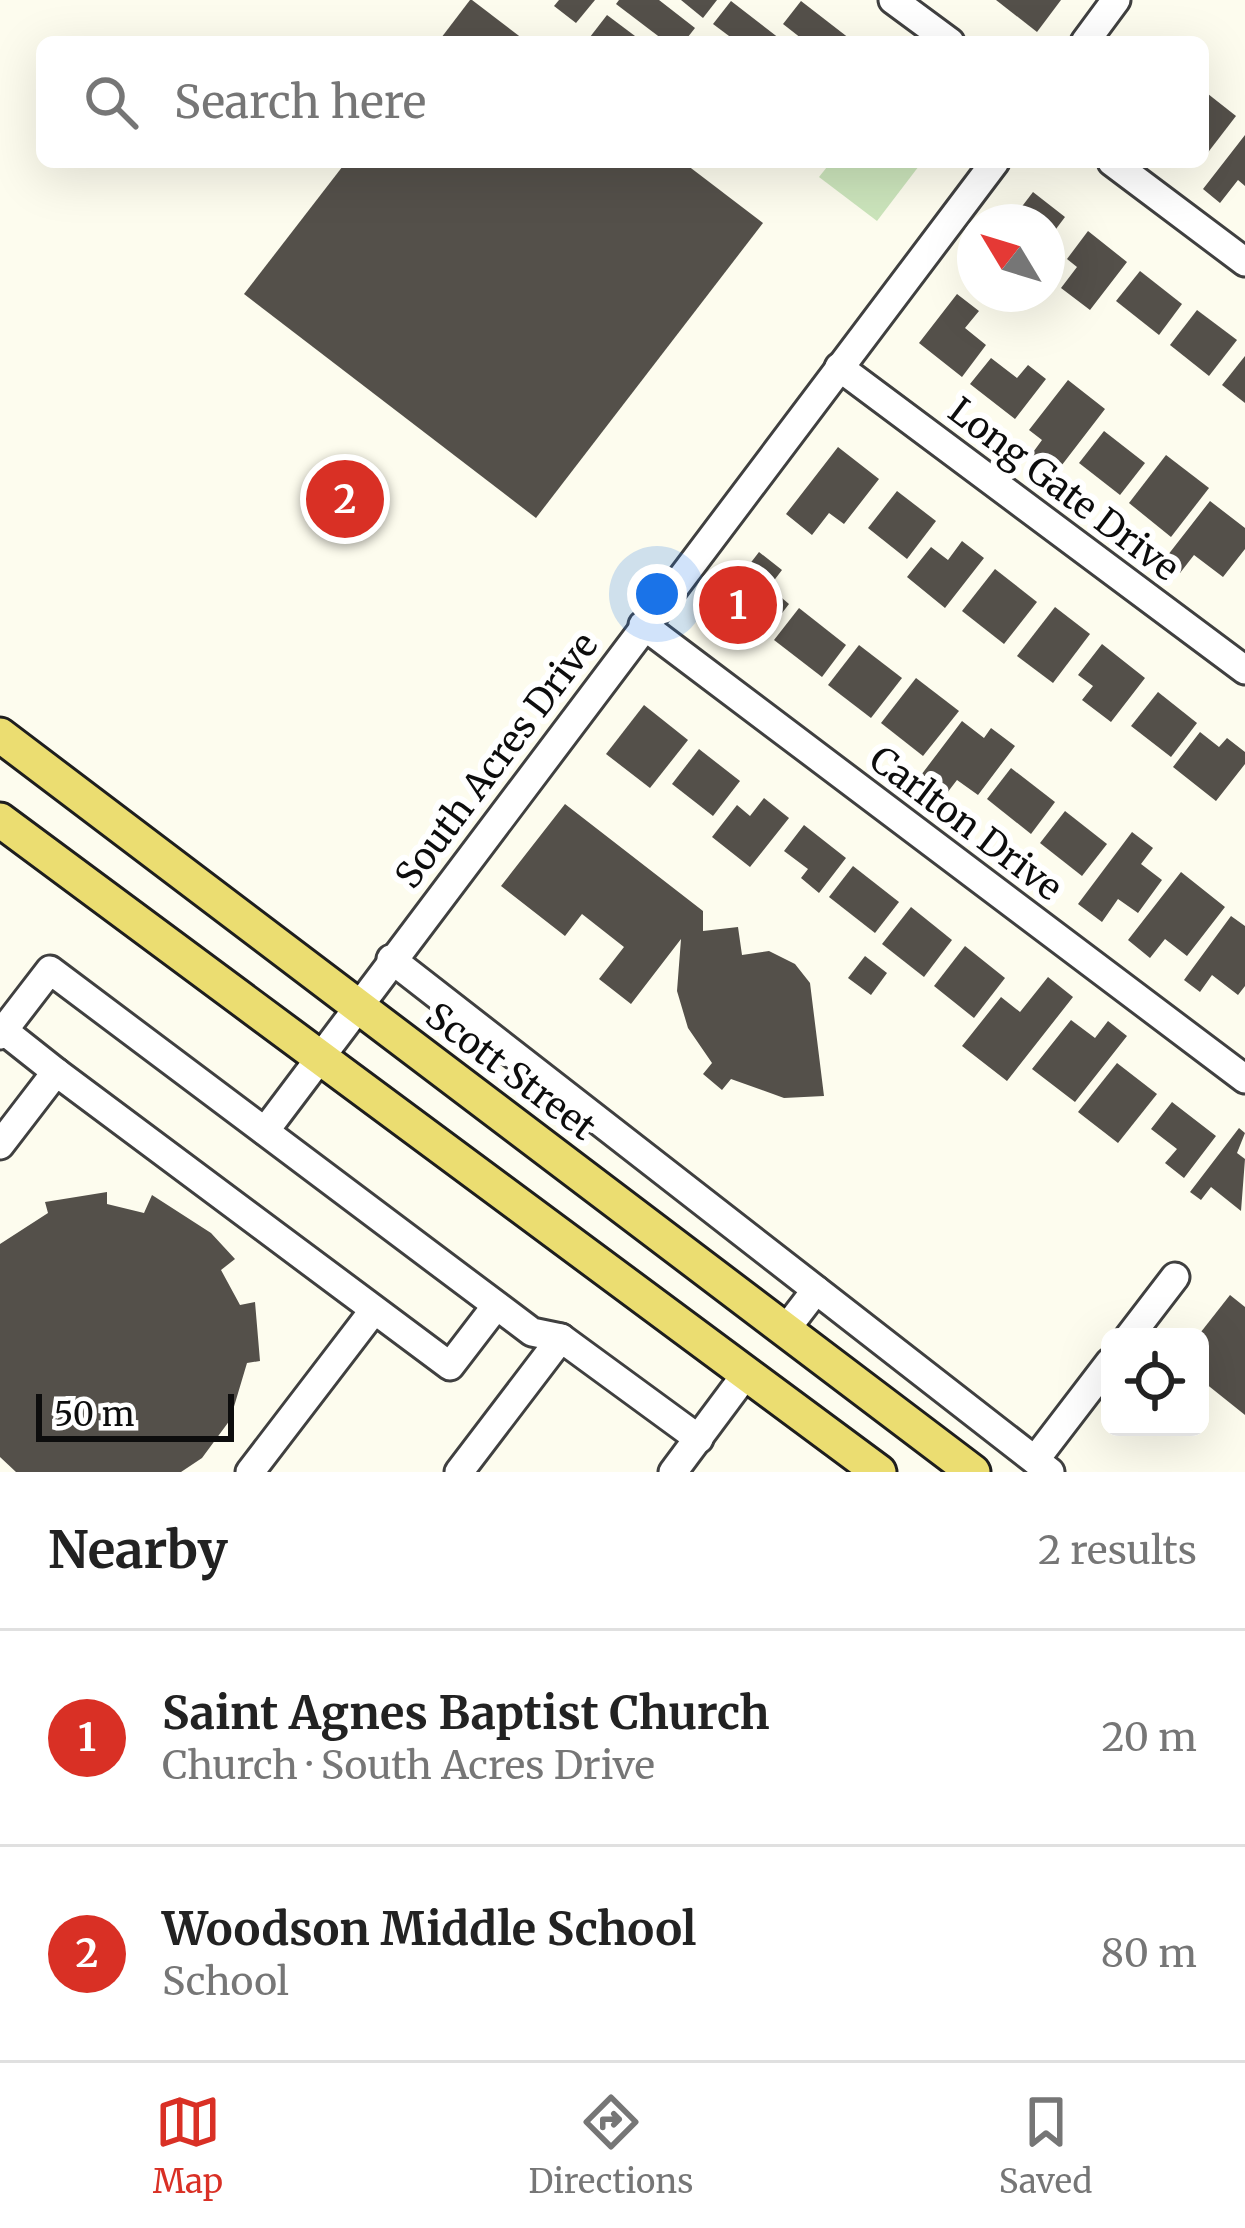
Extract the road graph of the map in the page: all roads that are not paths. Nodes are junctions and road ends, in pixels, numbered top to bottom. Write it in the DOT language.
graph roads {
  1 [pos="893,0"];
  2 [pos="1116,0"];
  3 [pos="942,36"];
  4 [pos="1089,36"];
  5 [pos="990,168"];
  6 [pos="1120,168"];
  7 [pos="1245,262"];
  8 [pos="839,367"];
  9 [pos="643,625"];
  10 [pos="1245,670"];
  11 [pos="0,735"];
  12 [pos="0,820"];
  13 [pos="391,959"];
  14 [pos="358,1004"];
  15 [pos="2,1033"];
  16 [pos="317,1058"];
  17 [pos="56,1072"];
  18 [pos="1245,1079"];
  19 [pos="266,1131"];
  20 [pos="0,1144"];
  21 [pos="1175,1277"];
  22 [pos="816,1290"];
  23 [pos="496,1306"];
  24 [pos="374,1310"];
  25 [pos="1136,1328"];
  26 [pos="785,1329"];
  27 [pos="561,1338"];
  28 [pos="746,1374"];
  29 [pos="1101,1376"];
  30 [pos="699,1439"];
  31 [pos="1042,1466"];
  32 [pos="250,1472"];
  33 [pos="459,1472"];
  34 [pos="673,1472"];
  35 [pos="879,1472"];
  36 [pos="973,1472"];
  1 -- 3 [label="street"];
  2 -- 4 [label="street"];
  5 -- 8 [label="street, South Acres Drive"];
  6 -- 7 [label="street"];
  8 -- 9 [label="street, South Acres Drive"];
  8 -- 10 [label="street, Long Gate Drive"];
  9 -- 13 [label="street, South Acres Drive"];
  9 -- 18 [label="street, Carlton Drive"];
  11 -- 14 [label="main road, Scott Street"];
  12 -- 16 [label="main road"];
  13 -- 14 [label="street, South Acres Drive"];
  13 -- 22 [label="street"];
  14 -- 16 [label="street, South Acres Drive"];
  14 -- 26 [label="main road, Scott Street"];
  15 -- 17 [label="street"];
  15 -- 19 [label="street"];
  16 -- 19 [label="street, South Acres Drive"];
  16 -- 28 [label="main road"];
  17 -- 20 [label="street"];
  17 -- 24 [label="street"];
  19 -- 23 [label="street"];
  21 -- 25 [label="street"];
  22 -- 26 [label="street"];
  22 -- 31 [label="street"];
  23 -- 24 [label="street"];
  23 -- 27 [label="street"];
  24 -- 32 [label="street"];
  26 -- 36 [label="main road, Scott Street"];
  27 -- 30 [label="street"];
  27 -- 33 [label="street"];
  28 -- 30 [label="street"];
  28 -- 35 [label="main road"];
  29 -- 31 [label="street"];
  30 -- 34 [label="street"];
}
